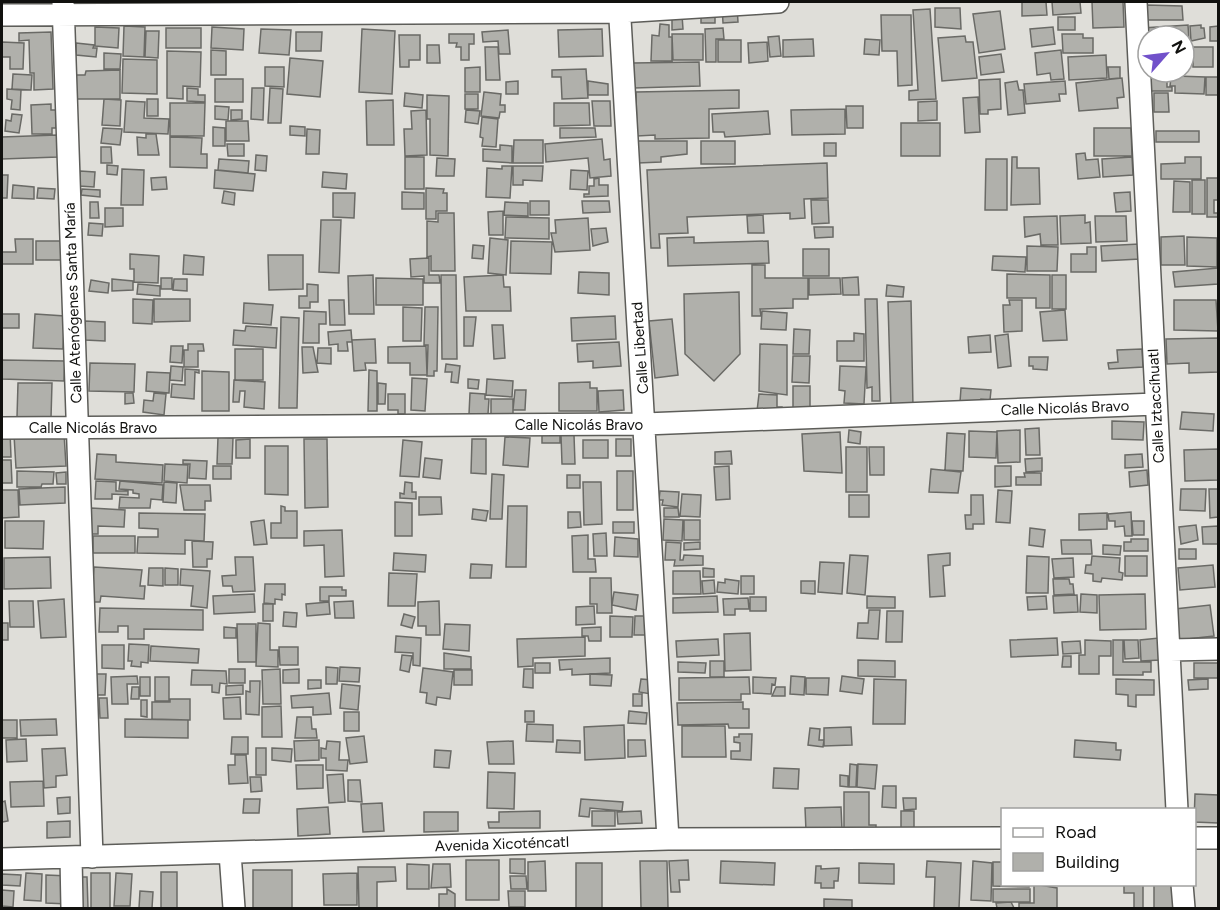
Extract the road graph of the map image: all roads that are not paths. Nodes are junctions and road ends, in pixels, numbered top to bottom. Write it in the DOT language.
graph roads {
  1 [pos="778,2"];
  2 [pos="1136,2"];
  3 [pos="619,7"];
  4 [pos="63,8"];
  5 [pos="2,15"];
  6 [pos="1156,404"];
  7 [pos="645,424"];
  8 [pos="2,428"];
  9 [pos="78,428"];
  10 [pos="1218,649"];
  11 [pos="1170,650"];
  12 [pos="1177,808"];
  13 [pos="1001,838"];
  14 [pos="1196,838"];
  15 [pos="1218,838"];
  16 [pos="668,839"];
  17 [pos="230,853"];
  18 [pos="71,857"];
  19 [pos="92,857"];
  20 [pos="2,860"];
  21 [pos="1182,886"];
  22 [pos="72,909"];
  23 [pos="234,909"];
  24 [pos="1184,909"];
  1 -- 3 [label="street"];
  2 -- 6 [label="street, Calle Iztaccíhuatl"];
  3 -- 4 [label="street"];
  3 -- 7 [label="street, Calle Libertad"];
  4 -- 5 [label="street"];
  4 -- 9 [label="street, Calle Atenógenes Santa María"];
  6 -- 7 [label="street, Calle Nicolás Bravo"];
  6 -- 11 [label="street, Calle Iztaccíhuatl"];
  7 -- 9 [label="street, Calle Nicolás Bravo"];
  7 -- 16 [label="street, Calle Libertad"];
  8 -- 9 [label="street, Calle Nicolás Bravo"];
  9 -- 19 [label="street, Calle Atenógenes Santa María"];
  10 -- 11 [label="street"];
  11 -- 12 [label="street, Calle Iztaccíhuatl"];
  13 -- 16 [label="street, Avenida Xicoténcatl"];
  14 -- 15 [label="street"];
  16 -- 17 [label="street, Avenida Xicoténcatl"];
  17 -- 19 [label="street, Avenida Xicoténcatl"];
  17 -- 23 [label="street"];
  18 -- 19 [label="street, Avenida Xicoténcatl"];
  18 -- 20 [label="street, Avenida Xicoténcatl"];
  18 -- 22 [label="street"];
  21 -- 24 [label="street"];
}
